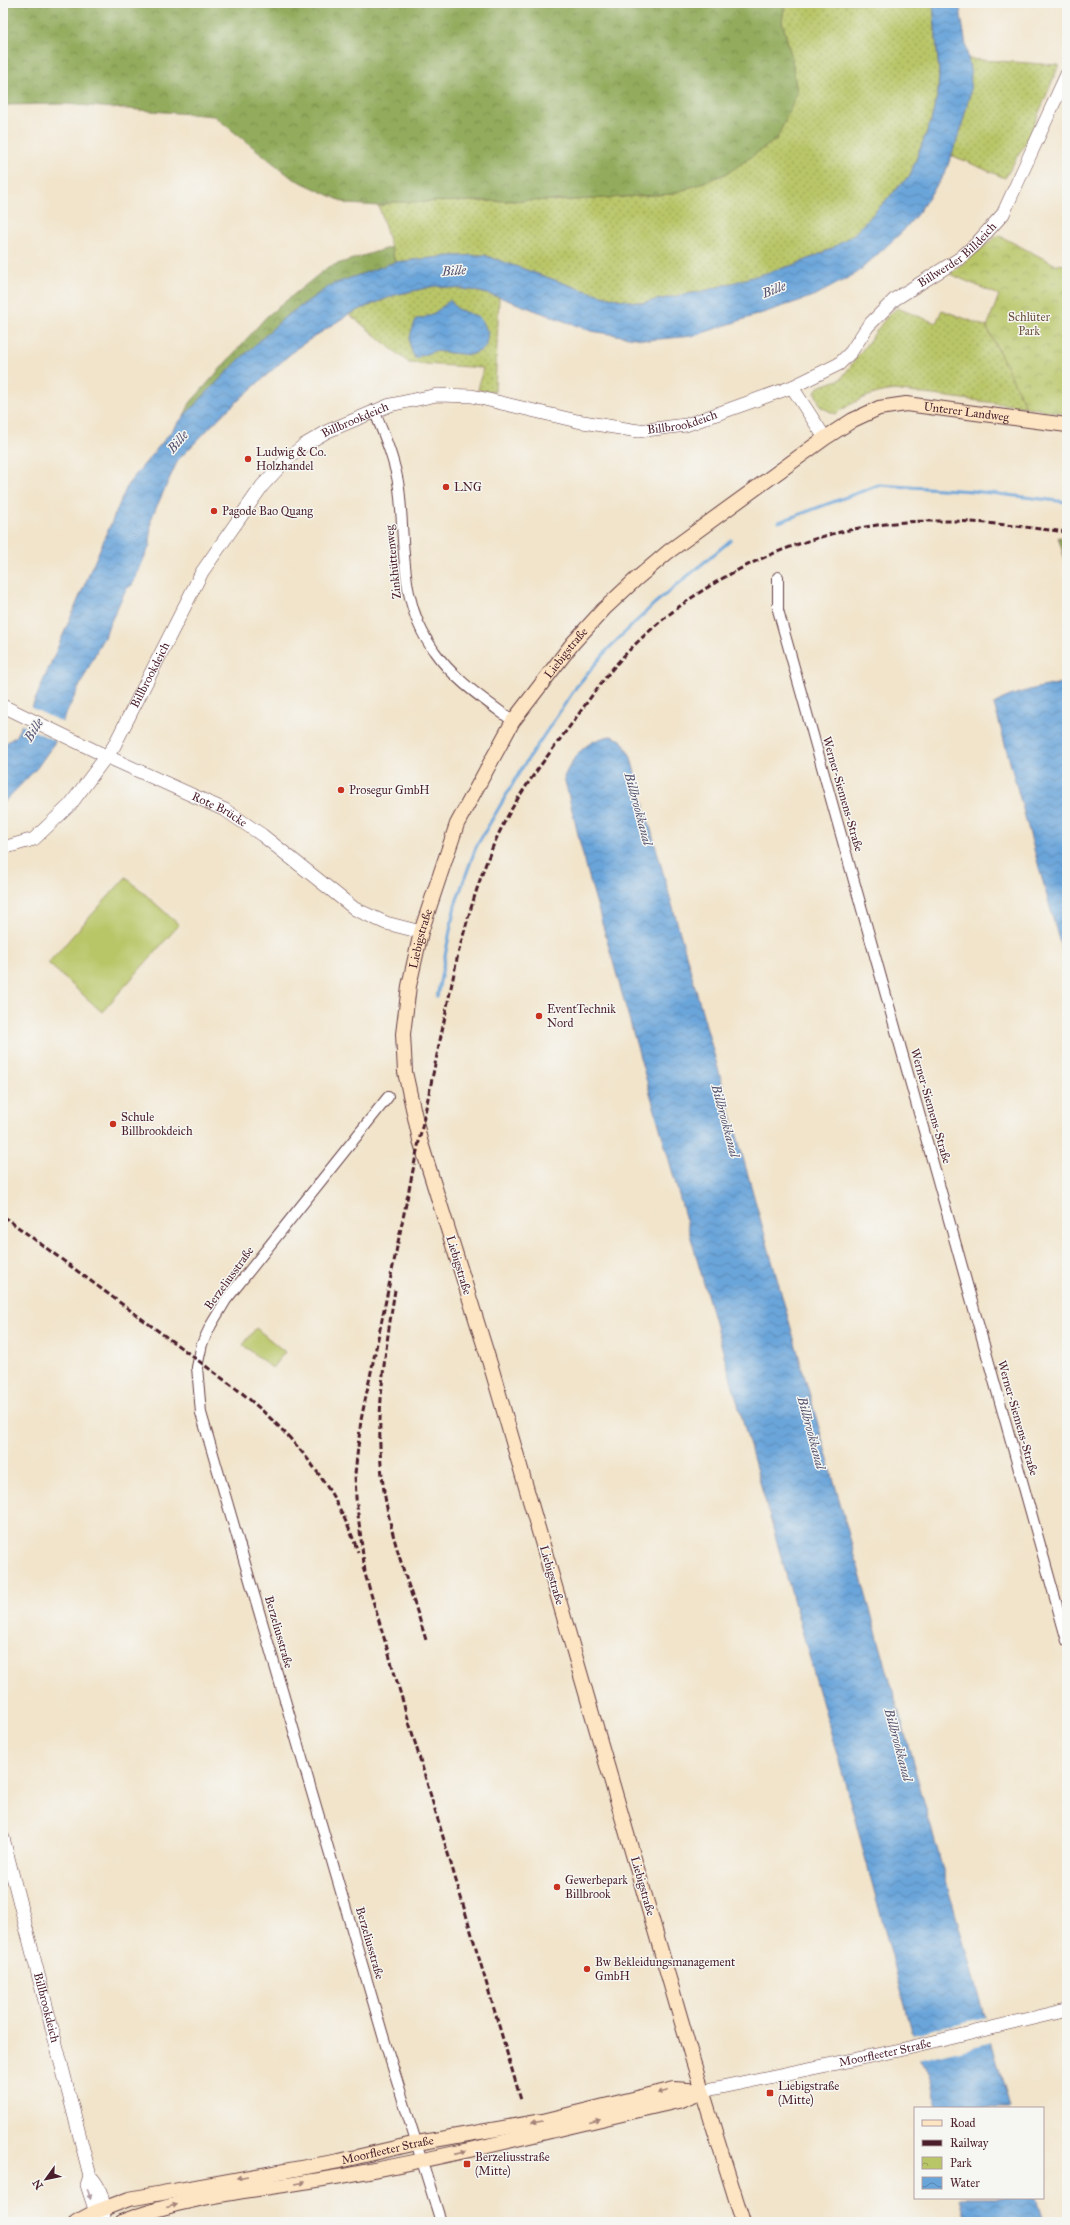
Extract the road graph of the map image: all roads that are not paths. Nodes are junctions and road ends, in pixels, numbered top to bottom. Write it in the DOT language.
graph roads {
  1 [pos="1067,74"];
  2 [pos="792,387"];
  3 [pos="374,410"];
  4 [pos="867,412"];
  5 [pos="1067,425"];
  6 [pos="825,438"];
  7 [pos="778,577"];
  8 [pos="3,706"];
  9 [pos="513,721"];
  10 [pos="108,757"];
  11 [pos="3,848"];
  12 [pos="421,932"];
  13 [pos="388,1097"];
  14 [pos="1067,1641"];
  15 [pos="3,1838"];
  16 [pos="1067,2010"];
  17 [pos="702,2091"];
  18 [pos="418,2143"];
  19 [pos="423,2161"];
  20 [pos="100,2216"];
  21 [pos="76,2222"];
  22 [pos="122,2222"];
  23 [pos="441,2222"];
  24 [pos="743,2222"];
  1 -- 2 [label="street, Billwerder Billdeich"];
  2 -- 3 [label="street, Billbrookdeich"];
  2 -- 6 [label="street"];
  3 -- 9 [label="street, Zinkhüttenweg"];
  3 -- 10 [label="street, Billbrookdeich"];
  4 -- 5 [label="main road, Unterer Landweg"];
  4 -- 6 [label="main road, Liebigstraße"];
  6 -- 9 [label="main road, Liebigstraße"];
  7 -- 14 [label="street, Werner-Siemens-Straße"];
  8 -- 10 [label="street, Rote Brücke"];
  9 -- 12 [label="main road, Liebigstraße"];
  10 -- 11 [label="street, Billbrookdeich"];
  10 -- 12 [label="street, Rote Brücke"];
  12 -- 17 [label="main road, Liebigstraße"];
  13 -- 18 [label="street, Berzeliusstraße"];
  15 -- 20 [label="street, Billbrookdeich"];
  16 -- 17 [label="street, Moorfleeter Straße"];
  17 -- 18 [label="main road, Moorfleeter Straße, one-way"];
  19 -- 17 [label="main road, Moorfleeter Straße, one-way"];
  17 -- 24 [label="main road, Liebigstraße"];
  18 -- 19 [label="street, Berzeliusstraße"];
  18 -- 20 [label="main road, Moorfleeter Straße, one-way"];
  22 -- 19 [label="main road, Moorfleeter Straße, one-way"];
  19 -- 23 [label="street, Berzeliusstraße"];
  20 -- 21 [label="main road, Moorfleeter Straße"];
}
